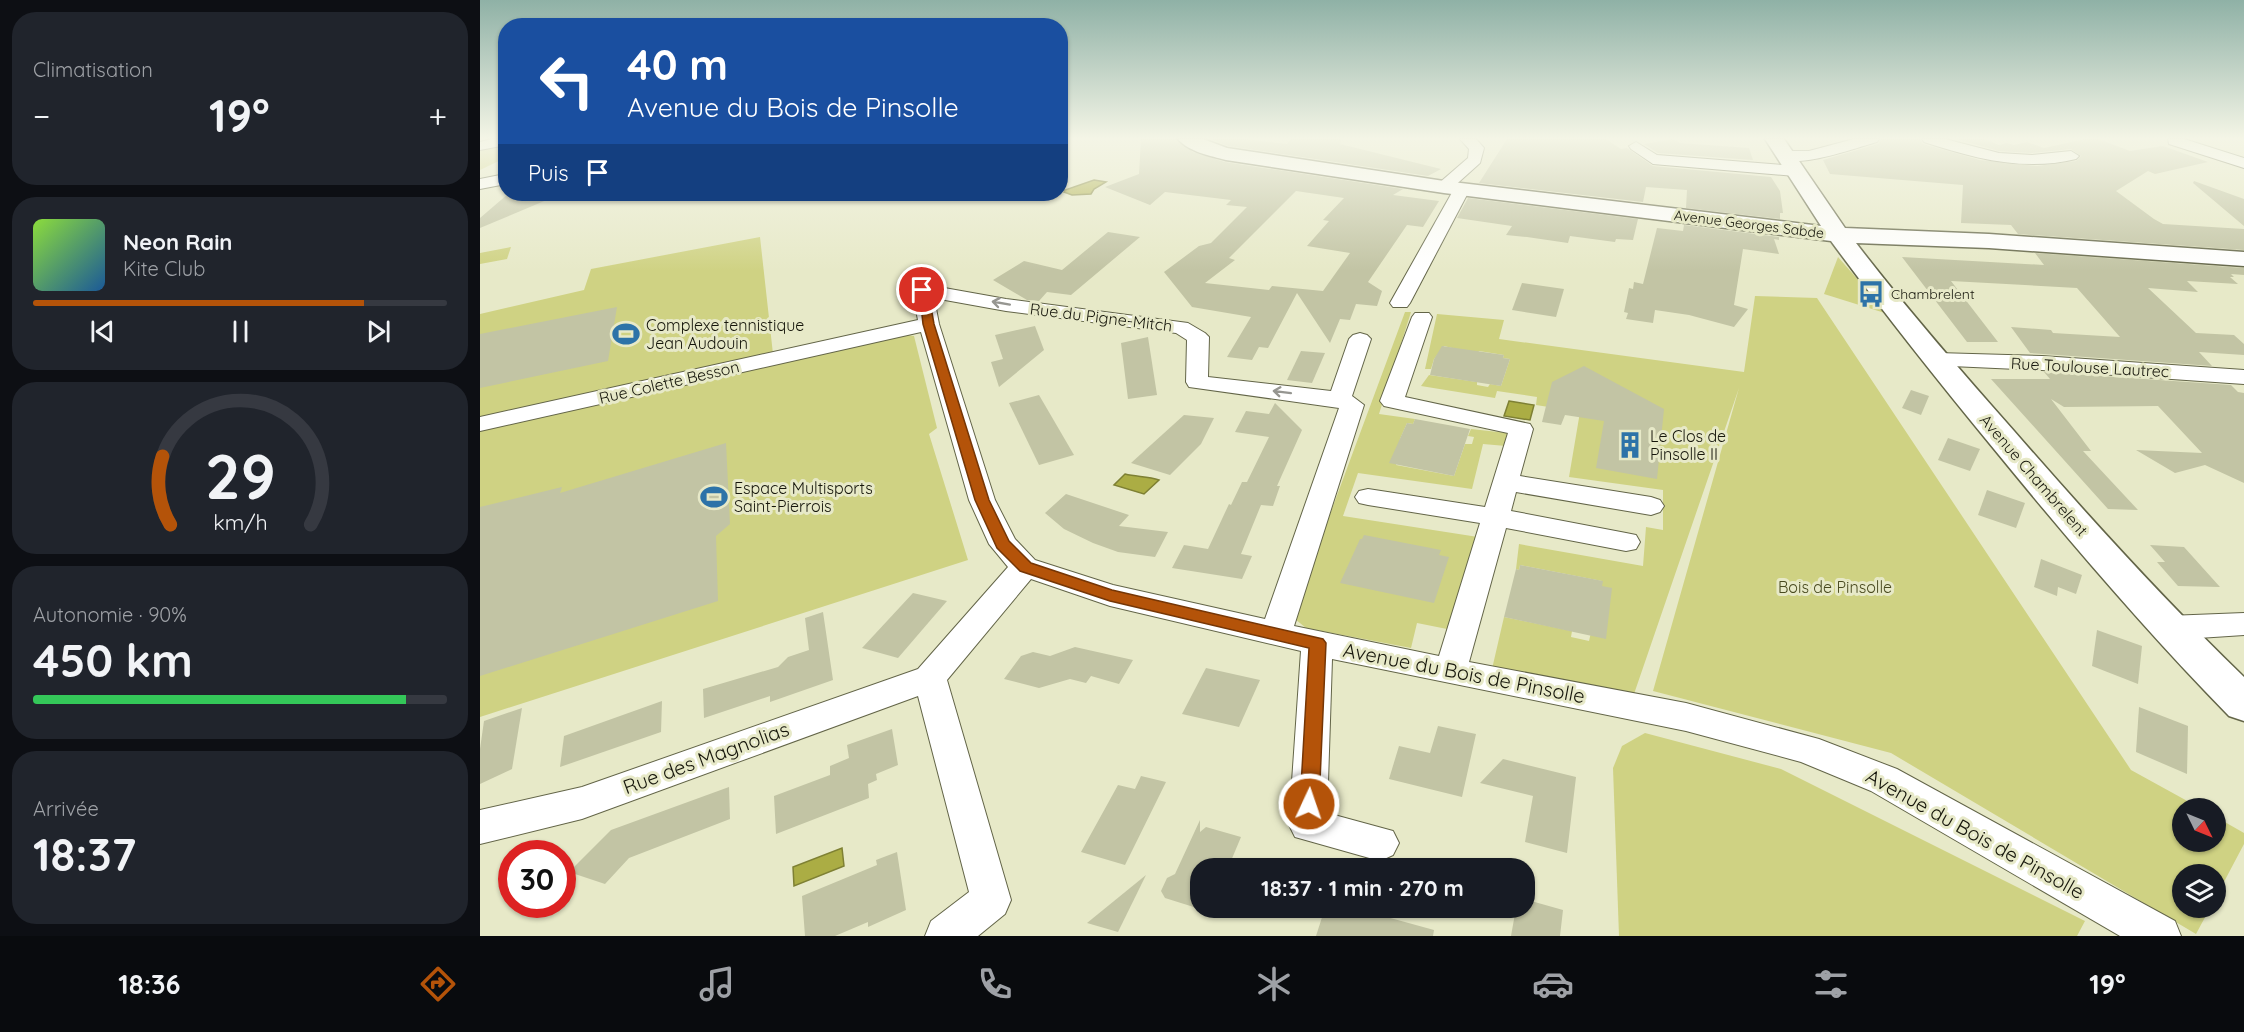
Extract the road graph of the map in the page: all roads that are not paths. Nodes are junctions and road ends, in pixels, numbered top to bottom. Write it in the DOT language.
graph roads {
  1 [pos="1417,183"];
  2 [pos="1457,183"];
  3 [pos="1803,183"];
  4 [pos="1453,188"];
  5 [pos="1838,235"];
  6 [pos="2244,259"];
  7 [pos="922,290"];
  8 [pos="1400,303"];
  9 [pos="1422,317"];
  10 [pos="929,324"];
  11 [pos="1360,339"];
  12 [pos="1937,360"];
  13 [pos="2244,377"];
  14 [pos="1340,399"];
  15 [pos="480,424"];
  16 [pos="1506,482"];
  17 [pos="1368,497"];
  18 [pos="1652,506"];
  19 [pos="1495,517"];
  20 [pos="1626,542"];
  21 [pos="1025,567"];
  22 [pos="2244,624"];
  23 [pos="2168,628"];
  24 [pos="1276,633"];
  25 [pos="1317,643"];
  26 [pos="1451,670"];
  27 [pos="930,678"];
  28 [pos="2244,704"];
  29 [pos="480,827"];
  30 [pos="1380,843"];
  31 [pos="946,936"];
  32 [pos="2160,936"];
  1 -- 4 [label="street, Avenue Georges Sabde"];
  2 -- 4 [label="street"];
  3 -- 5 [label="street, Avenue Chambrelent"];
  4 -- 5 [label="street, Avenue Georges Sabde"];
  4 -- 8 [label="street"];
  5 -- 6 [label="street, Avenue Georges Sabde"];
  5 -- 12 [label="street, Avenue Chambrelent"];
  7 -- 10 [label="street, Avenue du Bois de Pinsolle"];
  14 -- 7 [label="street, Rue du Pigne-Mitch, one-way"];
  9 -- 16 [label="street"];
  10 -- 15 [label="street, Rue Colette Besson"];
  10 -- 21 [label="street, Avenue du Bois de Pinsolle"];
  11 -- 14 [label="street"];
  12 -- 13 [label="street, Rue Toulouse Lautrec"];
  12 -- 23 [label="street, Avenue Chambrelent"];
  14 -- 24 [label="street"];
  16 -- 18 [label="street"];
  16 -- 19 [label="street"];
  17 -- 19 [label="street"];
  19 -- 20 [label="street"];
  19 -- 26 [label="street"];
  21 -- 24 [label="street, Avenue du Bois de Pinsolle"];
  21 -- 27 [label="street, Rue des Magnolias"];
  22 -- 23 [label="street"];
  23 -- 28 [label="street, Avenue Chambrelent"];
  24 -- 25 [label="street, Avenue du Bois de Pinsolle"];
  25 -- 26 [label="street, Avenue du Bois de Pinsolle"];
  25 -- 30 [label="street"];
  26 -- 32 [label="street, Avenue du Bois de Pinsolle"];
  27 -- 29 [label="street, Rue des Magnolias"];
  27 -- 31 [label="street"];
}
